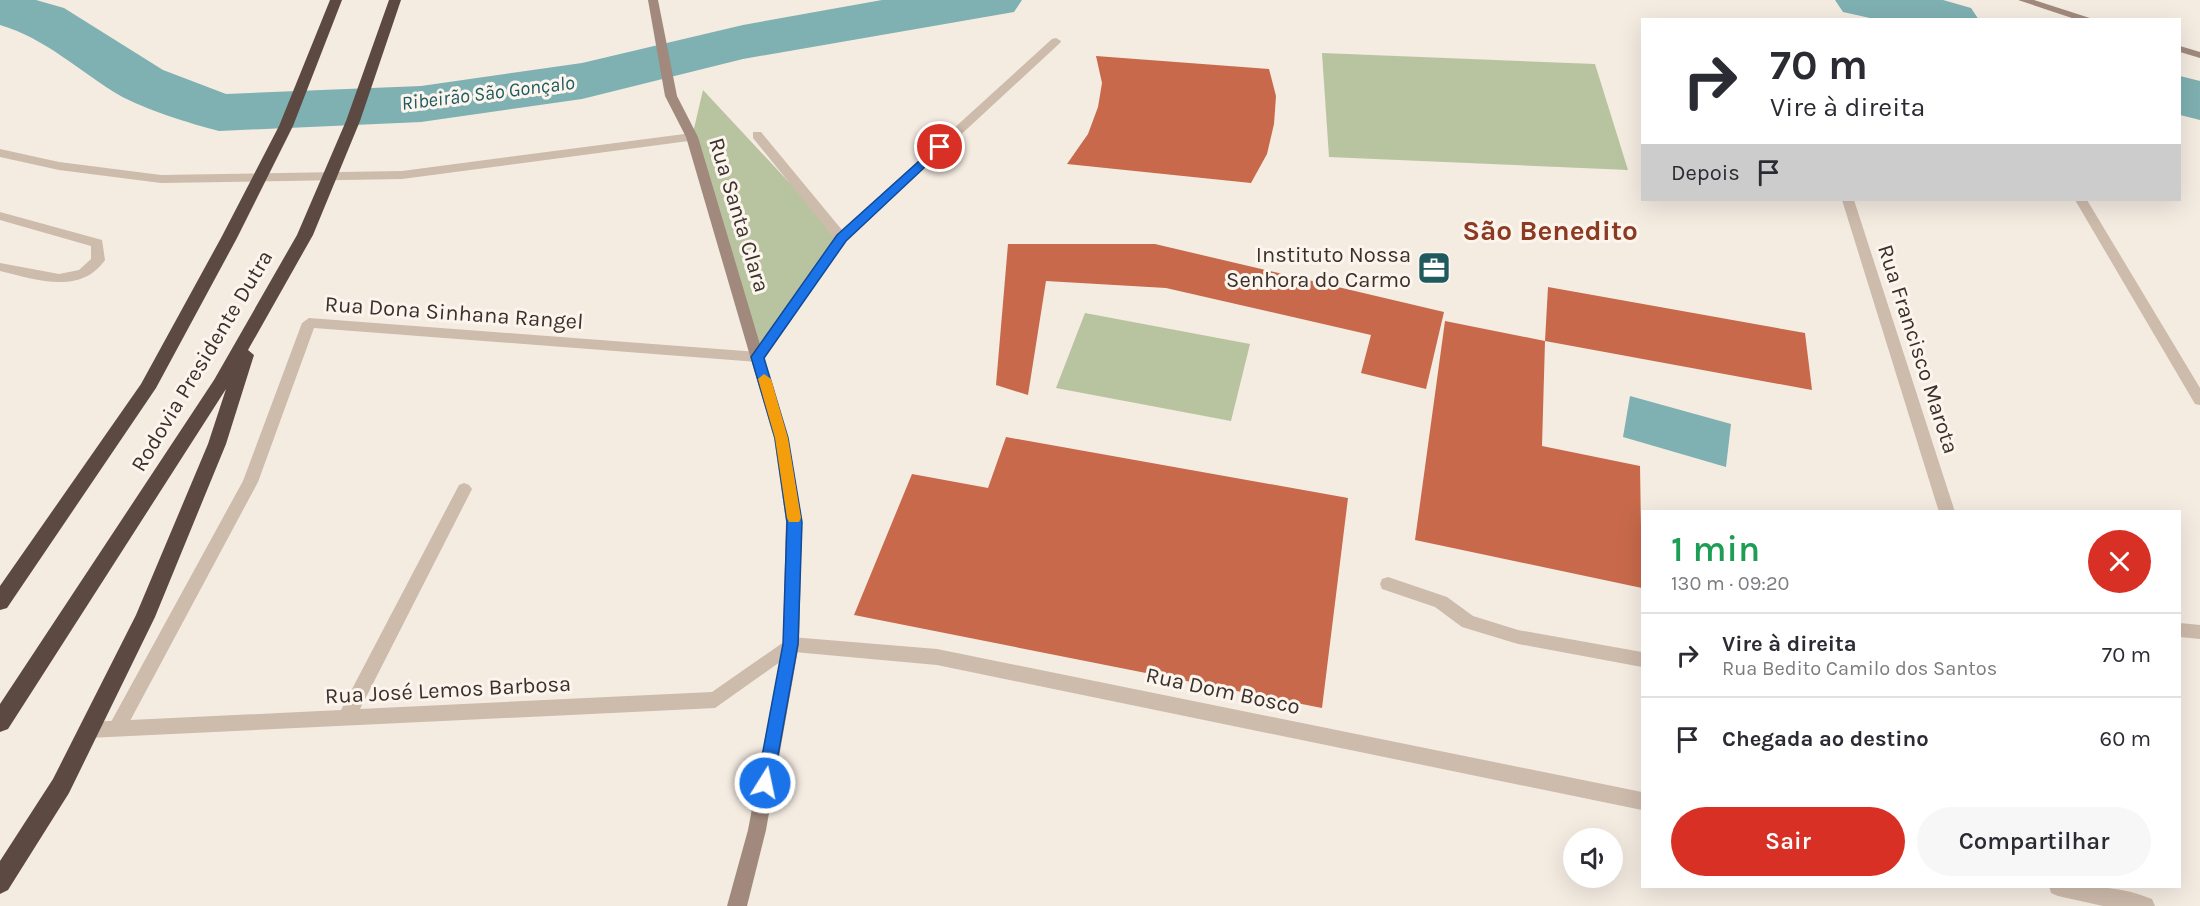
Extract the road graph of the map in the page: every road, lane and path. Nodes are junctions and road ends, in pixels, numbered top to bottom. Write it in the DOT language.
graph roads {
  1 [pos="336,0"];
  2 [pos="395,0"];
  3 [pos="2023,0"];
  4 [pos="653,4"];
  5 [pos="2084,18"];
  6 [pos="1056,41"];
  7 [pos="2181,49"];
  8 [pos="2200,55"];
  9 [pos="757,135"];
  10 [pos="692,137"];
  11 [pos="0,153"];
  12 [pos="1848,201"];
  13 [pos="2082,201"];
  14 [pos="0,216"];
  15 [pos="842,238"];
  16 [pos="0,267"];
  17 [pos="256,322"];
  18 [pos="758,357"];
  19 [pos="2200,400"];
  20 [pos="464,489"];
  21 [pos="1946,510"];
  22 [pos="1388,584"];
  23 [pos="0,602"];
  24 [pos="2181,630"];
  25 [pos="2200,632"];
  26 [pos="790,644"];
  27 [pos="1641,660"];
  28 [pos="346,718"];
  29 [pos="0,722"];
  30 [pos="117,728"];
  31 [pos="88,730"];
  32 [pos="1641,801"];
  33 [pos="0,882"];
  34 [pos="2067,888"];
  35 [pos="737,906"];
  36 [pos="2145,906"];
  1 -- 23 [label="highway, Rodovia Presidente Dutra"];
  2 -- 17 [label="highway, Rodovia Presidente Dutra"];
  3 -- 5 [label="street"];
  4 -- 10 [label="street, Rua Santa Clara"];
  6 -- 15 [label="street"];
  7 -- 8 [label="street"];
  9 -- 15 [label="street"];
  10 -- 11 [label="street"];
  10 -- 18 [label="street, Rua Santa Clara"];
  12 -- 21 [label="street, Rua Francisco Marota"];
  13 -- 19 [label="street"];
  14 -- 16 [label="street"];
  15 -- 18 [label="street"];
  17 -- 29 [label="highway, Rodovia Presidente Dutra"];
  17 -- 31 [label="highway"];
  18 -- 26 [label="street, Rua Santa Clara"];
  18 -- 30 [label="street, Rua Dona Sinhana Rangel"];
  20 -- 28 [label="street"];
  22 -- 27 [label="street"];
  24 -- 25 [label="street"];
  26 -- 28 [label="street, Rua José Lemos Barbosa"];
  26 -- 32 [label="street, Rua Dom Bosco"];
  26 -- 35 [label="street, Rua Santa Clara"];
  28 -- 30 [label="street, Rua José Lemos Barbosa"];
  30 -- 31 [label="street, Rua José Lemos Barbosa"];
  31 -- 33 [label="highway"];
  34 -- 36 [label="street"];
}
